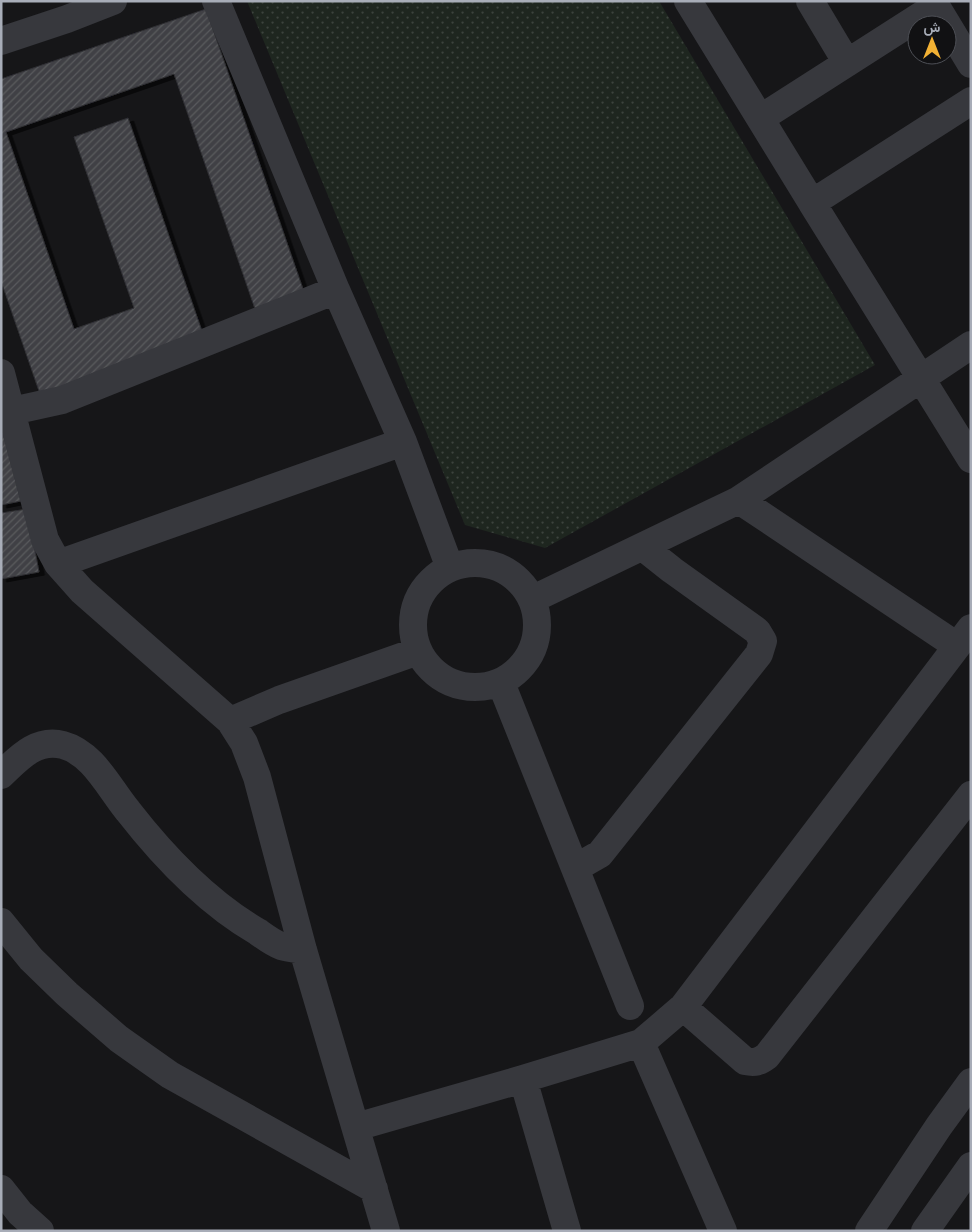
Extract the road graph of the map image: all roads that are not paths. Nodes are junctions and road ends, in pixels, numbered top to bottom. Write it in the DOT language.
graph roads {
  1 [pos="113,1"];
  2 [pos="216,1"];
  3 [pos="688,1"];
  4 [pos="810,1"];
  5 [pos="935,4"];
  6 [pos="1,42"];
  7 [pos="847,63"];
  8 [pos="971,64"];
  9 [pos="971,100"];
  10 [pos="761,118"];
  11 [pos="812,203"];
  12 [pos="336,290"];
  13 [pos="971,345"];
  14 [pos="1,373"];
  15 [pos="921,378"];
  16 [pos="12,411"];
  17 [pos="403,442"];
  18 [pos="971,459"];
  19 [pos="739,500"];
  20 [pos="643,547"];
  21 [pos="58,564"];
  22 [pos="450,568"];
  23 [pos="533,600"];
  24 [pos="964,637"];
  25 [pos="418,651"];
  26 [pos="501,683"];
  27 [pos="230,721"];
  28 [pos="1,775"];
  29 [pos="971,795"];
  30 [pos="575,867"];
  31 [pos="1,922"];
  32 [pos="303,950"];
  33 [pos="630,1006"];
  34 [pos="683,1007"];
  35 [pos="641,1043"];
  36 [pos="523,1079"];
  37 [pos="971,1082"];
  38 [pos="356,1127"];
  39 [pos="971,1166"];
  40 [pos="1,1189"];
  41 [pos="374,1189"];
  42 [pos="40,1231"];
  43 [pos="386,1231"];
  44 [pos="567,1231"];
  45 [pos="723,1231"];
  46 [pos="869,1231"];
  47 [pos="925,1231"];
  1 -- 6 [label="street"];
  2 -- 12 [label="street"];
  3 -- 10 [label="street"];
  4 -- 7 [label="street"];
  5 -- 7 [label="street"];
  5 -- 8 [label="street"];
  7 -- 10 [label="street"];
  9 -- 11 [label="street"];
  10 -- 11 [label="street"];
  11 -- 15 [label="street"];
  12 -- 16 [label="street"];
  12 -- 17 [label="street"];
  13 -- 15 [label="street"];
  14 -- 16 [label="street"];
  15 -- 18 [label="street"];
  15 -- 19 [label="street"];
  16 -- 21 [label="street"];
  17 -- 21 [label="street"];
  17 -- 22 [label="street"];
  19 -- 20 [label="street"];
  19 -- 24 [label="street"];
  20 -- 23 [label="street"];
  20 -- 30 [label="street"];
  21 -- 27 [label="street"];
  22 -- 23 [label="street"];
  22 -- 25 [label="street"];
  23 -- 26 [label="street"];
  24 -- 34 [label="street"];
  25 -- 26 [label="street"];
  25 -- 27 [label="street"];
  26 -- 30 [label="street"];
  27 -- 32 [label="street"];
  28 -- 32 [label="street"];
  29 -- 34 [label="street"];
  30 -- 33 [label="street"];
  31 -- 41 [label="street"];
  32 -- 38 [label="street"];
  34 -- 35 [label="street"];
  35 -- 36 [label="street"];
  35 -- 45 [label="street"];
  36 -- 38 [label="street"];
  36 -- 44 [label="street"];
  37 -- 46 [label="street"];
  38 -- 41 [label="street"];
  39 -- 47 [label="street"];
  40 -- 42 [label="street"];
  41 -- 43 [label="street"];
}
